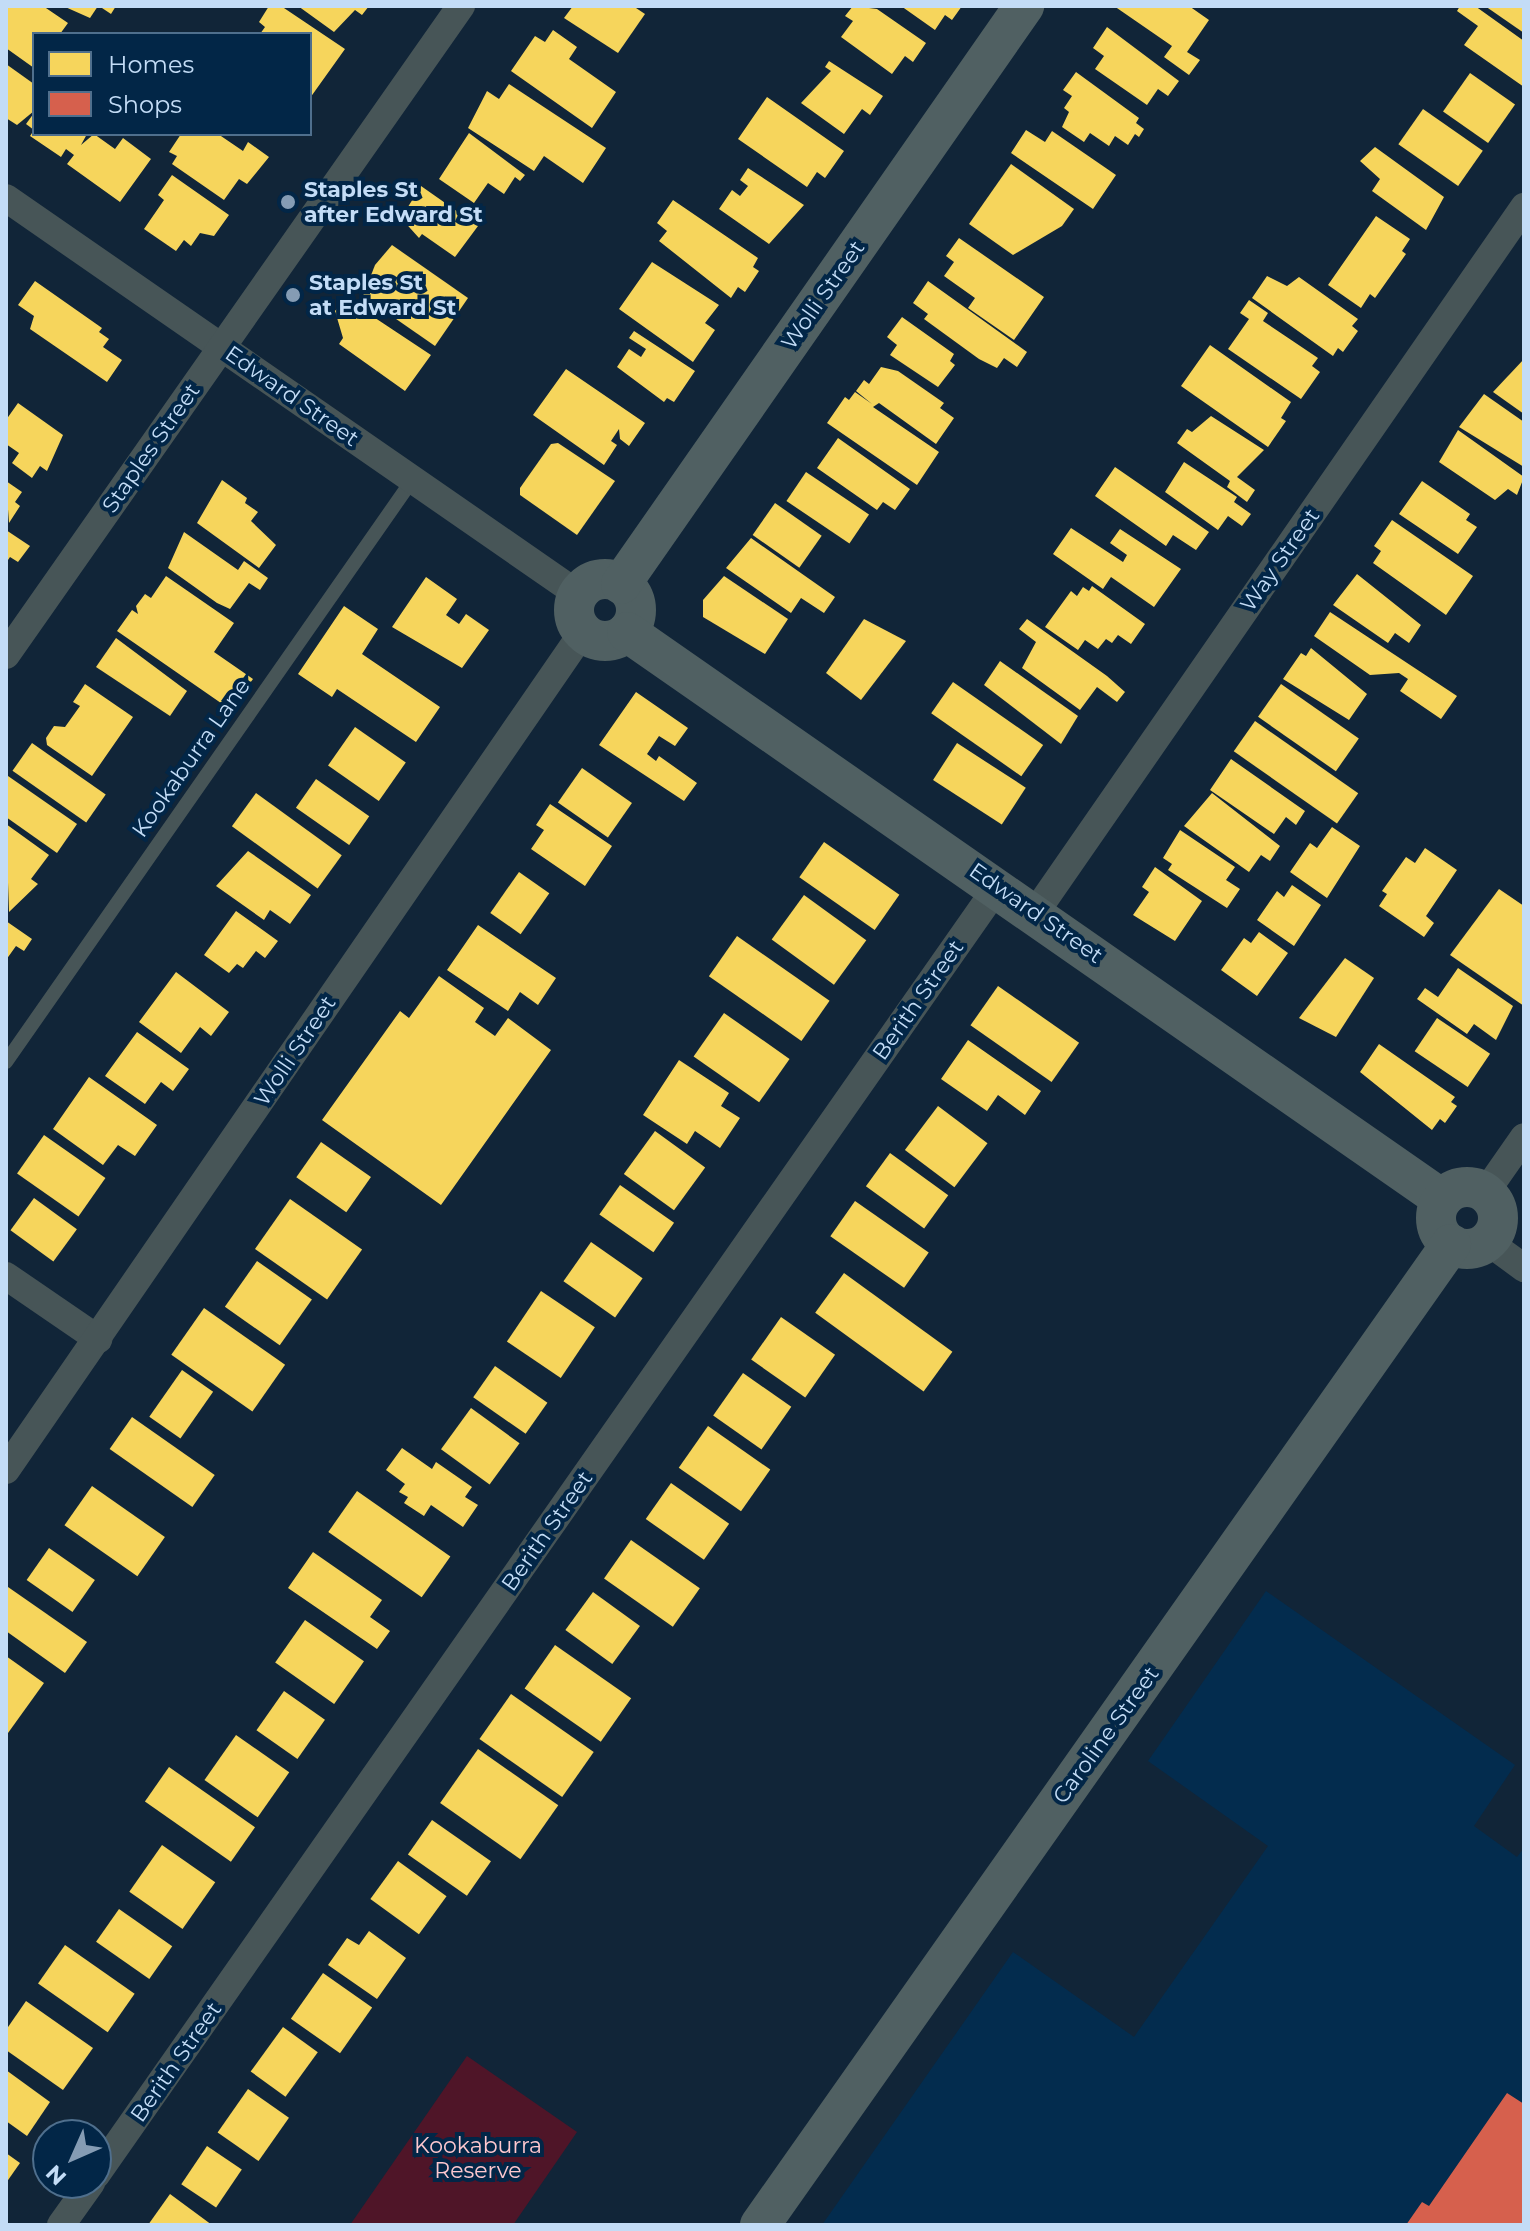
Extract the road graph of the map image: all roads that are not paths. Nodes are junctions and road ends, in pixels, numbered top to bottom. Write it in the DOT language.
graph roads {
  1 [pos="461,6"];
  2 [pos="1024,6"];
  3 [pos="6,198"];
  4 [pos="1524,207"];
  5 [pos="222,347"];
  6 [pos="413,479"];
  7 [pos="621,584"];
  8 [pos="580,613"];
  9 [pos="627,632"];
  10 [pos="6,655"];
  11 [pos="998,886"];
  12 [pos="1035,913"];
  13 [pos="6,1062"];
  14 [pos="1524,1137"];
  15 [pos="1485,1193"];
  16 [pos="1442,1199"];
  17 [pos="1469,1243"];
  18 [pos="1524,1268"];
  19 [pos="6,1276"];
  20 [pos="98,1339"];
  21 [pos="6,1470"];
  22 [pos="112,2152"];
  23 [pos="80,2199"];
  24 [pos="61,2225"];
  25 [pos="760,2225"];
  1 -- 5 [label="street, Staples Street"];
  2 -- 7 [label="street, Wolli Street"];
  3 -- 5 [label="street, Edward Street"];
  4 -- 12 [label="street, Way Street"];
  5 -- 6 [label="street, Edward Street"];
  5 -- 10 [label="street, Staples Street"];
  6 -- 8 [label="street, Edward Street"];
  6 -- 13 [label="lane, Kookaburra Lane"];
  7 -- 8 [label="street"];
  7 -- 9 [label="street"];
  8 -- 9 [label="street"];
  8 -- 20 [label="street, Wolli Street"];
  9 -- 11 [label="street, Edward Street"];
  11 -- 12 [label="street, Edward Street"];
  11 -- 22 [label="street, Berith Street"];
  12 -- 16 [label="street, Edward Street"];
  14 -- 15 [label="street"];
  15 -- 16 [label="street"];
  15 -- 17 [label="street"];
  16 -- 17 [label="street"];
  17 -- 18 [label="street"];
  17 -- 25 [label="street, Caroline Street"];
  19 -- 20 [label="street"];
  20 -- 21 [label="street, Wolli Street"];
  23 -- 24 [label="street"];
}
